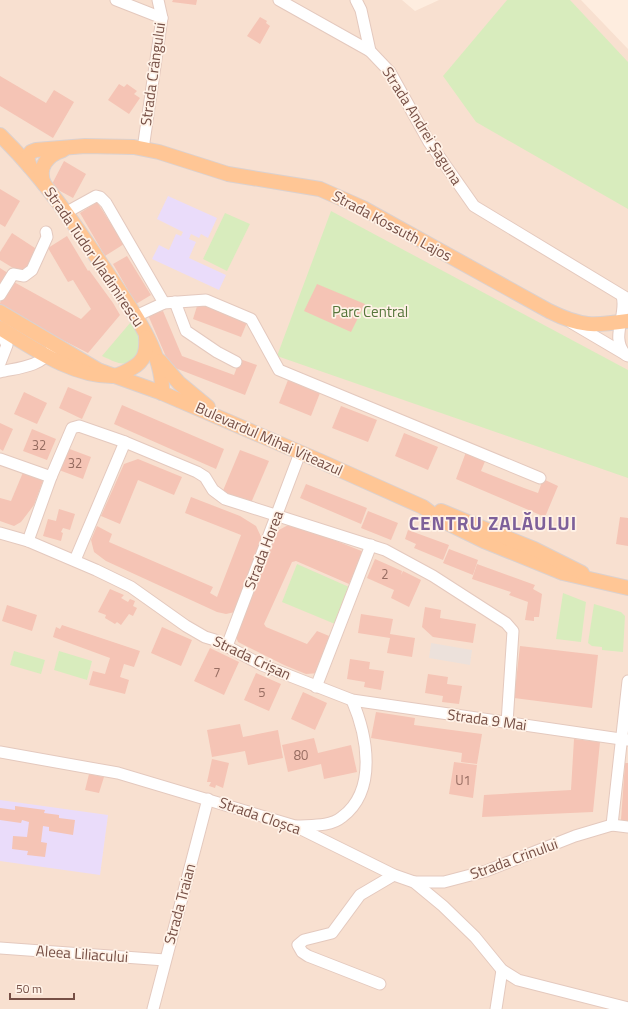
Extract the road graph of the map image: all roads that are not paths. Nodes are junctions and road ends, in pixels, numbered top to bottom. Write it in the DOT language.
graph roads {
  1 [pos="116,0"];
  2 [pos="158,0"];
  3 [pos="279,0"];
  4 [pos="356,0"];
  5 [pos="162,18"];
  6 [pos="370,51"];
  7 [pos="2,137"];
  8 [pos="74,147"];
  9 [pos="45,149"];
  10 [pos="143,149"];
  11 [pos="30,167"];
  12 [pos="44,184"];
  13 [pos="67,212"];
  14 [pos="46,232"];
  15 [pos="0,295"];
  16 [pos="625,298"];
  17 [pos="169,303"];
  18 [pos="0,312"];
  19 [pos="136,316"];
  20 [pos="563,318"];
  21 [pos="626,321"];
  22 [pos="0,328"];
  23 [pos="0,331"];
  24 [pos="146,335"];
  25 [pos="51,350"];
  26 [pos="155,354"];
  27 [pos="628,356"];
  28 [pos="236,362"];
  29 [pos="0,364"];
  30 [pos="0,372"];
  31 [pos="113,376"];
  32 [pos="162,393"];
  33 [pos="234,423"];
  34 [pos="124,442"];
  35 [pos="300,453"];
  36 [pos="0,459"];
  37 [pos="51,477"];
  38 [pos="540,478"];
  39 [pos="277,515"];
  40 [pos="0,533"];
  41 [pos="28,542"];
  42 [pos="371,545"];
  43 [pos="75,560"];
  44 [pos="628,588"];
  45 [pos="227,646"];
  46 [pos="628,681"];
  47 [pos="316,687"];
  48 [pos="352,700"];
  49 [pos="507,723"];
  50 [pos="625,739"];
  51 [pos="0,752"];
  52 [pos="208,799"];
  53 [pos="612,825"];
  54 [pos="295,826"];
  55 [pos="628,828"];
  56 [pos="394,875"];
  57 [pos="414,882"];
  58 [pos="0,948"];
  59 [pos="165,960"];
  60 [pos="502,970"];
  61 [pos="380,984"];
  62 [pos="628,1008"];
  63 [pos="153,1009"];
  64 [pos="496,1009"];
  1 -- 5 [label="street"];
  2 -- 5 [label="street, Strada Crângului"];
  3 -- 6 [label="street, Strada Andrei Șaguna"];
  4 -- 6 [label="street"];
  5 -- 10 [label="street, Strada Crângului"];
  6 -- 16 [label="street, Strada Andrei Șaguna"];
  7 -- 9 [label="main road, Strada Kossuth Lajos"];
  7 -- 11 [label="main road, Strada Tudor Vladimirescu"];
  8 -- 9 [label="main road, Strada Kossuth Lajos"];
  8 -- 10 [label="main road, Strada Kossuth Lajos"];
  8 -- 12 [label="main road, Strada Kossuth Lajos"];
  9 -- 11 [label="main road, Strada Kossuth Lajos"];
  10 -- 20 [label="main road, Strada Kossuth Lajos"];
  11 -- 12 [label="main road, Strada Tudor Vladimirescu"];
  12 -- 13 [label="main road, Strada Tudor Vladimirescu"];
  13 -- 17 [label="street"];
  13 -- 19 [label="main road, Strada Tudor Vladimirescu"];
  14 -- 15 [label="street"];
  16 -- 21 [label="street, Strada Andrei Șaguna"];
  17 -- 19 [label="street"];
  17 -- 28 [label="street"];
  17 -- 38 [label="street"];
  18 -- 25 [label="main road, Bulevardul Mihai Viteazul"];
  19 -- 24 [label="main road, Strada Tudor Vladimirescu"];
  20 -- 21 [label="main road, Strada Kossuth Lajos"];
  20 -- 27 [label="street"];
  21 -- 27 [label="street, Strada Andrei Șaguna"];
  22 -- 25 [label="main road, Bulevardul Mihai Viteazul"];
  23 -- 29 [label="street"];
  24 -- 26 [label="main road, Strada Tudor Vladimirescu"];
  24 -- 31 [label="main road"];
  25 -- 30 [label="street"];
  25 -- 31 [label="main road, Bulevardul Mihai Viteazul"];
  26 -- 32 [label="main road, Strada Tudor Vladimirescu"];
  26 -- 33 [label="main road"];
  31 -- 32 [label="main road, Bulevardul Mihai Viteazul"];
  32 -- 33 [label="main road, Bulevardul Mihai Viteazul"];
  33 -- 35 [label="main road, Bulevardul Mihai Viteazul"];
  34 -- 37 [label="street"];
  34 -- 39 [label="street"];
  34 -- 43 [label="street"];
  35 -- 39 [label="street, Strada Horea"];
  35 -- 44 [label="main road, Bulevardul Mihai Viteazul"];
  36 -- 37 [label="street"];
  37 -- 41 [label="street"];
  39 -- 42 [label="street"];
  39 -- 45 [label="street, Strada Horea"];
  40 -- 41 [label="street, Strada Crișan"];
  41 -- 43 [label="street, Strada Crișan"];
  42 -- 47 [label="street"];
  42 -- 49 [label="street"];
  43 -- 45 [label="street, Strada Crișan"];
  45 -- 47 [label="street, Strada Crișan"];
  46 -- 50 [label="street"];
  47 -- 48 [label="street, Strada Crișan"];
  48 -- 49 [label="street, Strada 9 Mai"];
  48 -- 54 [label="street"];
  49 -- 50 [label="street, Strada 9 Mai"];
  50 -- 53 [label="street"];
  51 -- 52 [label="street, Strada Cloșca"];
  52 -- 54 [label="street, Strada Cloșca"];
  52 -- 59 [label="street, Strada Traian"];
  53 -- 55 [label="street"];
  53 -- 57 [label="street, Strada Crinului"];
  54 -- 56 [label="street, Strada Cloșca"];
  56 -- 57 [label="street, Strada Cloșca"];
  56 -- 61 [label="street"];
  57 -- 60 [label="street, Strada Cloșca"];
  58 -- 59 [label="street, Aleea Liliacului"];
  59 -- 63 [label="street, Strada Traian"];
  60 -- 62 [label="street, Strada Cloșca"];
  60 -- 64 [label="street"];
}
